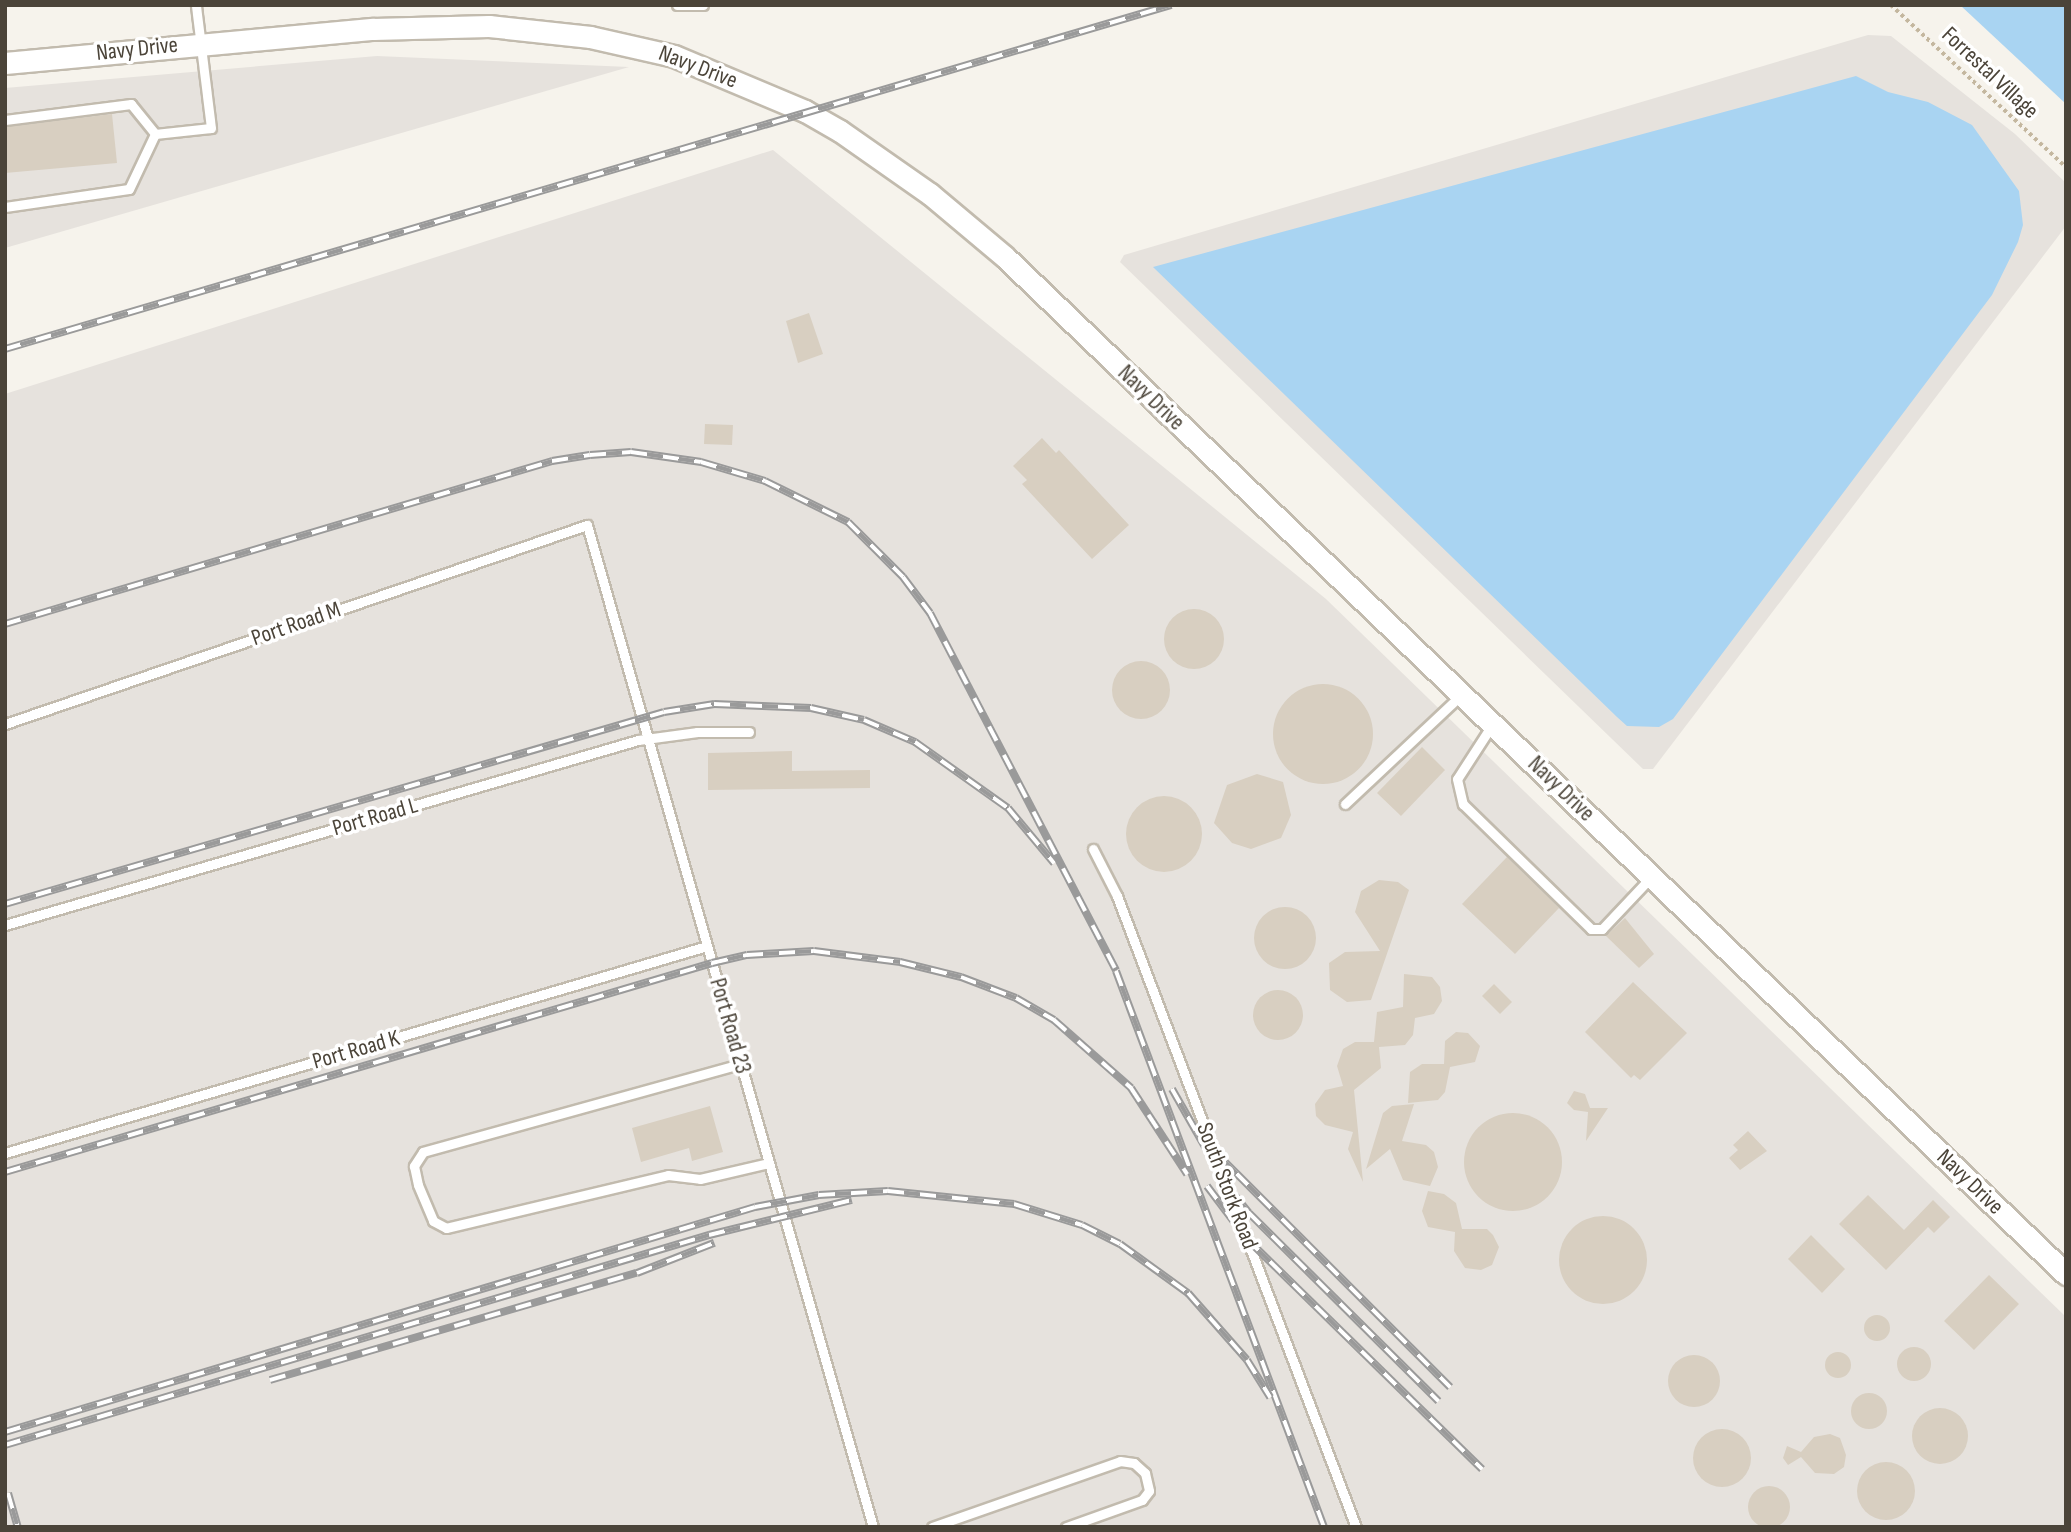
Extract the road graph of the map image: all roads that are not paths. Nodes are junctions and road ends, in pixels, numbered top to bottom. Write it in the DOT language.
graph roads {
  1 [pos="196,5"];
  2 [pos="677,5"];
  3 [pos="703,5"];
  4 [pos="199,43"];
  5 [pos="5,64"];
  6 [pos="5,120"];
  7 [pos="155,134"];
  8 [pos="5,207"];
  9 [pos="587,525"];
  10 [pos="1462,693"];
  11 [pos="1493,723"];
  12 [pos="5,724"];
  13 [pos="749,732"];
  14 [pos="648,738"];
  15 [pos="1345,804"];
  16 [pos="1093,849"];
  17 [pos="1651,876"];
  18 [pos="5,925"];
  19 [pos="707,946"];
  20 [pos="740,1064"];
  21 [pos="5,1153"];
  22 [pos="769,1164"];
  23 [pos="2066,1274"];
  24 [pos="873,1527"];
  25 [pos="932,1527"];
  26 [pos="1066,1527"];
  27 [pos="1356,1527"];
  1 -- 4 [label="lane"];
  2 -- 3 [label="lane"];
  4 -- 5 [label="street, Navy Drive"];
  4 -- 7 [label="lane"];
  4 -- 10 [label="street, Navy Drive"];
  6 -- 7 [label="lane"];
  7 -- 8 [label="lane"];
  9 -- 12 [label="lane, Port Road M"];
  9 -- 14 [label="lane, Port Road 23"];
  10 -- 11 [label="street, Navy Drive"];
  10 -- 15 [label="lane"];
  11 -- 17 [label="street, Navy Drive"];
  11 -- 17 [label="lane"];
  13 -- 14 [label="lane, Port Road L"];
  14 -- 18 [label="lane, Port Road L"];
  14 -- 19 [label="lane, Port Road 23"];
  16 -- 27 [label="lane, South Stork Road"];
  17 -- 23 [label="street, Navy Drive"];
  19 -- 20 [label="lane, Port Road 23"];
  19 -- 21 [label="lane, Port Road K"];
  20 -- 22 [label="lane, Port Road 23"];
  20 -- 22 [label="lane"];
  22 -- 24 [label="lane, Port Road 23"];
  25 -- 26 [label="lane"];
}
